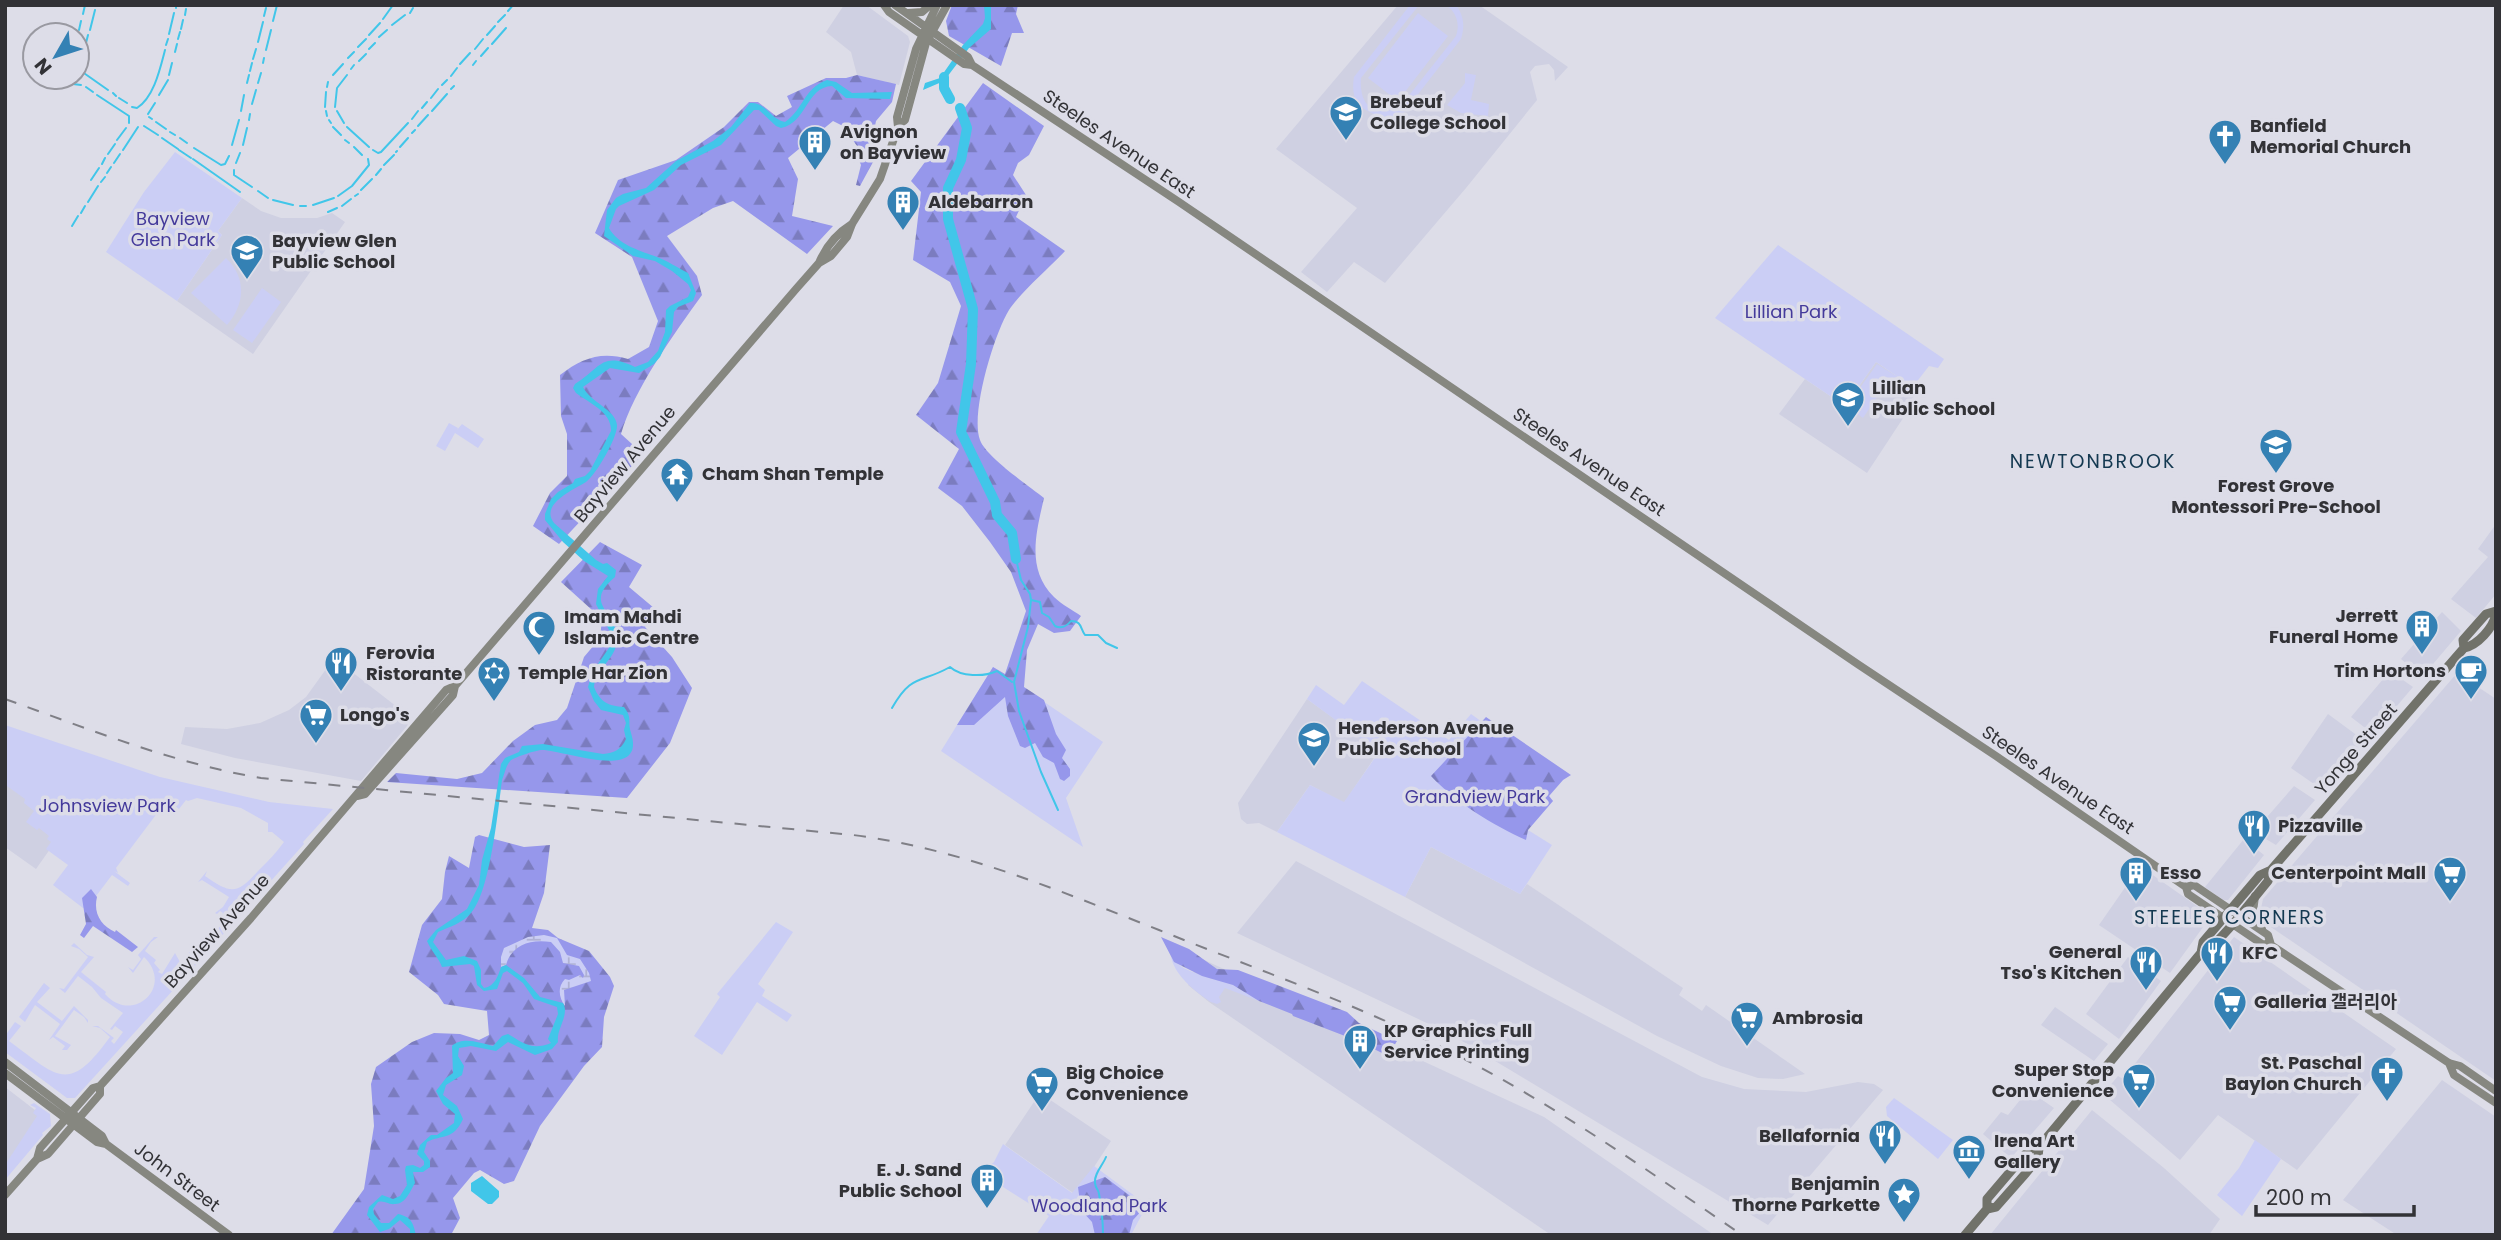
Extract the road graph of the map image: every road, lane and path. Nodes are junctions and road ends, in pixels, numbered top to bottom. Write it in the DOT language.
graph roads {
  1 [pos="884,5"];
  2 [pos="895,5"];
  3 [pos="930,5"];
  4 [pos="937,5"];
  5 [pos="947,5"];
  6 [pos="906,12"];
  7 [pos="940,17"];
  8 [pos="903,22"];
  9 [pos="927,33"];
  10 [pos="943,45"];
  11 [pos="916,49"];
  12 [pos="920,66"];
  13 [pos="898,127"];
  14 [pos="2496,612"];
  15 [pos="2271,870"];
  16 [pos="2255,896"];
  17 [pos="2232,917"];
  18 [pos="2263,932"];
  19 [pos="2270,944"];
  20 [pos="5,1062"];
  21 [pos="2449,1063"];
  22 [pos="5,1073"];
  23 [pos="100,1086"];
  24 [pos="2496,1091"];
  25 [pos="2493,1101"];
  26 [pos="69,1116"];
  27 [pos="76,1122"];
  28 [pos="37,1159"];
  29 [pos="5,1195"];
  30 [pos="229,1235"];
  31 [pos="1965,1235"];
  1 -- 8 [label="main road, Steeles Avenue East"];
  2 -- 6 [label="main road, Steeles Avenue East"];
  3 -- 6 [label="main road"];
  4 -- 9 [label="main road, Bayview Avenue"];
  5 -- 7 [label="main road, Bayview Avenue"];
  6 -- 9 [label="main road, Steeles Avenue East"];
  7 -- 9 [label="main road, Bayview Avenue"];
  7 -- 10 [label="main road"];
  8 -- 9 [label="main road, Steeles Avenue East"];
  8 -- 11 [label="main road"];
  9 -- 10 [label="main road, Steeles Avenue East"];
  9 -- 11 [label="main road, Bayview Avenue"];
  9 -- 12 [label="main road, Bayview Avenue"];
  10 -- 12 [label="main road"];
  10 -- 17 [label="main road, Steeles Avenue East"];
  11 -- 13 [label="main road, Bayview Avenue"];
  12 -- 13 [label="main road, Bayview Avenue"];
  13 -- 23 [label="main road, Bayview Avenue"];
  14 -- 15 [label="main road, Yonge Street"];
  15 -- 16 [label="main road, Yonge Street"];
  15 -- 17 [label="main road, Yonge Street"];
  16 -- 17 [label="main road, Yonge Street"];
  16 -- 18 [label="main road"];
  17 -- 18 [label="main road"];
  17 -- 19 [label="main road"];
  17 -- 31 [label="main road, Yonge Street"];
  18 -- 19 [label="main road"];
  19 -- 21 [label="main road"];
  20 -- 26 [label="main road, John Street"];
  21 -- 24 [label="main road"];
  21 -- 25 [label="main road"];
  22 -- 26 [label="main road, John Street"];
  23 -- 26 [label="main road, Bayview Avenue"];
  23 -- 27 [label="main road, Bayview Avenue"];
  24 -- 25 [label="main road"];
  26 -- 27 [label="main road, John Street"];
  26 -- 28 [label="main road, Bayview Avenue"];
  27 -- 28 [label="main road, Bayview Avenue"];
  27 -- 30 [label="main road, John Street"];
  28 -- 29 [label="main road, Bayview Avenue"];
}
